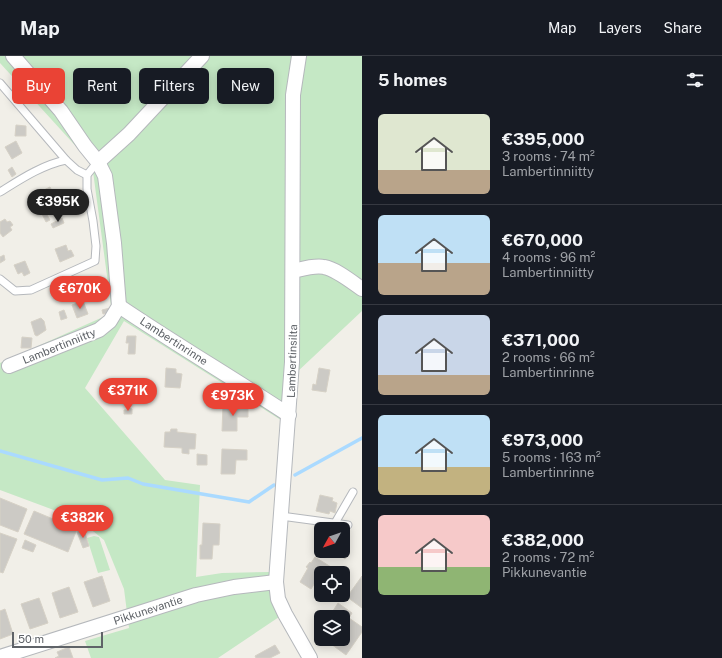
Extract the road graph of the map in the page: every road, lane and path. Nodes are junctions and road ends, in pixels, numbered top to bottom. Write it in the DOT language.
graph roads {
  1 [pos="13,56"];
  2 [pos="202,56"];
  3 [pos="299,56"];
  4 [pos="0,83"];
  5 [pos="66,160"];
  6 [pos="99,164"];
  7 [pos="87,175"];
  8 [pos="0,192"];
  9 [pos="293,271"];
  10 [pos="0,279"];
  11 [pos="362,289"];
  12 [pos="120,306"];
  13 [pos="9,366"];
  14 [pos="289,415"];
  15 [pos="353,492"];
  16 [pos="281,516"];
  17 [pos="327,522"];
  18 [pos="336,522"];
  19 [pos="276,582"];
  20 [pos="0,657"];
  21 [pos="310,658"];
  1 -- 6 [label="street"];
  2 -- 6 [label="street"];
  3 -- 9 [label="street, Lambertinsilta"];
  4 -- 5 [label="lane"];
  5 -- 7 [label="lane"];
  5 -- 8 [label="lane"];
  6 -- 7 [label="lane"];
  6 -- 12 [label="street"];
  7 -- 10 [label="lane"];
  9 -- 11 [label="street"];
  9 -- 14 [label="street, Lambertinsilta"];
  12 -- 13 [label="street, Lambertinniitty"];
  12 -- 14 [label="street, Lambertinrinne"];
  14 -- 16 [label="street, Lambertinsilta"];
  15 -- 18 [label="lane"];
  16 -- 17 [label="lane"];
  16 -- 19 [label="street, Lambertinsilta"];
  19 -- 20 [label="street, Pikkunevantie"];
  19 -- 21 [label="street, Lambertinsilta"];
}
